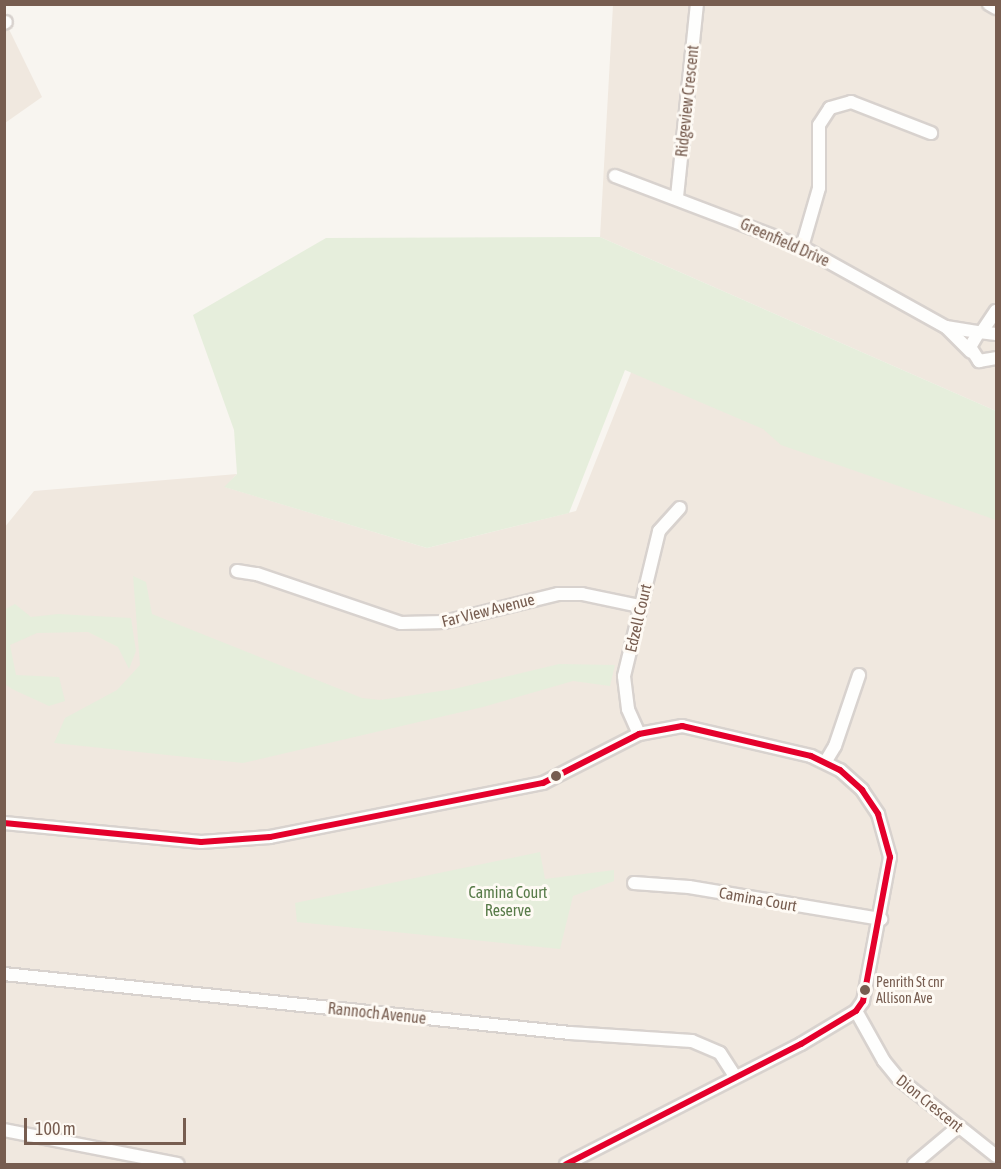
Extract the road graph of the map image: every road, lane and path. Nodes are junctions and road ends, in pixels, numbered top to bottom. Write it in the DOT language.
graph roads {
  1 [pos="698,4"];
  2 [pos="989,4"];
  3 [pos="996,8"];
  4 [pos="931,133"];
  5 [pos="615,176"];
  6 [pos="677,197"];
  7 [pos="802,247"];
  8 [pos="996,310"];
  9 [pos="946,327"];
  10 [pos="981,331"];
  11 [pos="996,334"];
  12 [pos="971,352"];
  13 [pos="993,361"];
  14 [pos="680,508"];
  15 [pos="237,571"];
  16 [pos="639,606"];
  17 [pos="859,675"];
  18 [pos="639,734"];
  19 [pos="826,761"];
  20 [pos="4,823"];
  21 [pos="634,883"];
  22 [pos="881,920"];
  23 [pos="4,974"];
  24 [pos="856,1011"];
  25 [pos="735,1076"];
  26 [pos="958,1126"];
  27 [pos="4,1130"];
  28 [pos="996,1155"];
  29 [pos="178,1164"];
  30 [pos="566,1164"];
  31 [pos="914,1164"];
  1 -- 6 [label="street, Ridgeview Crescent"];
  2 -- 3 [label="street"];
  4 -- 7 [label="street"];
  5 -- 6 [label="street, Greenfield Drive"];
  6 -- 7 [label="street, Greenfield Drive"];
  7 -- 9 [label="street, Greenfield Drive"];
  8 -- 10 [label="street"];
  9 -- 10 [label="street, Greenfield Drive"];
  9 -- 12 [label="street, Greenfield Drive"];
  10 -- 11 [label="street, Greenfield Drive"];
  10 -- 12 [label="street"];
  12 -- 13 [label="street, Greenfield Drive"];
  14 -- 16 [label="street, Edzell Court"];
  15 -- 16 [label="street, Far View Avenue"];
  16 -- 18 [label="street, Edzell Court"];
  17 -- 19 [label="street"];
  18 -- 19 [label="street"];
  18 -- 20 [label="street"];
  19 -- 22 [label="street"];
  21 -- 22 [label="street, Camina Court"];
  22 -- 24 [label="street"];
  23 -- 25 [label="street, Rannoch Avenue"];
  24 -- 25 [label="street"];
  24 -- 26 [label="street, Dion Crescent"];
  25 -- 30 [label="street"];
  26 -- 28 [label="street, Dion Crescent"];
  26 -- 31 [label="street"];
  27 -- 29 [label="street"];
}
